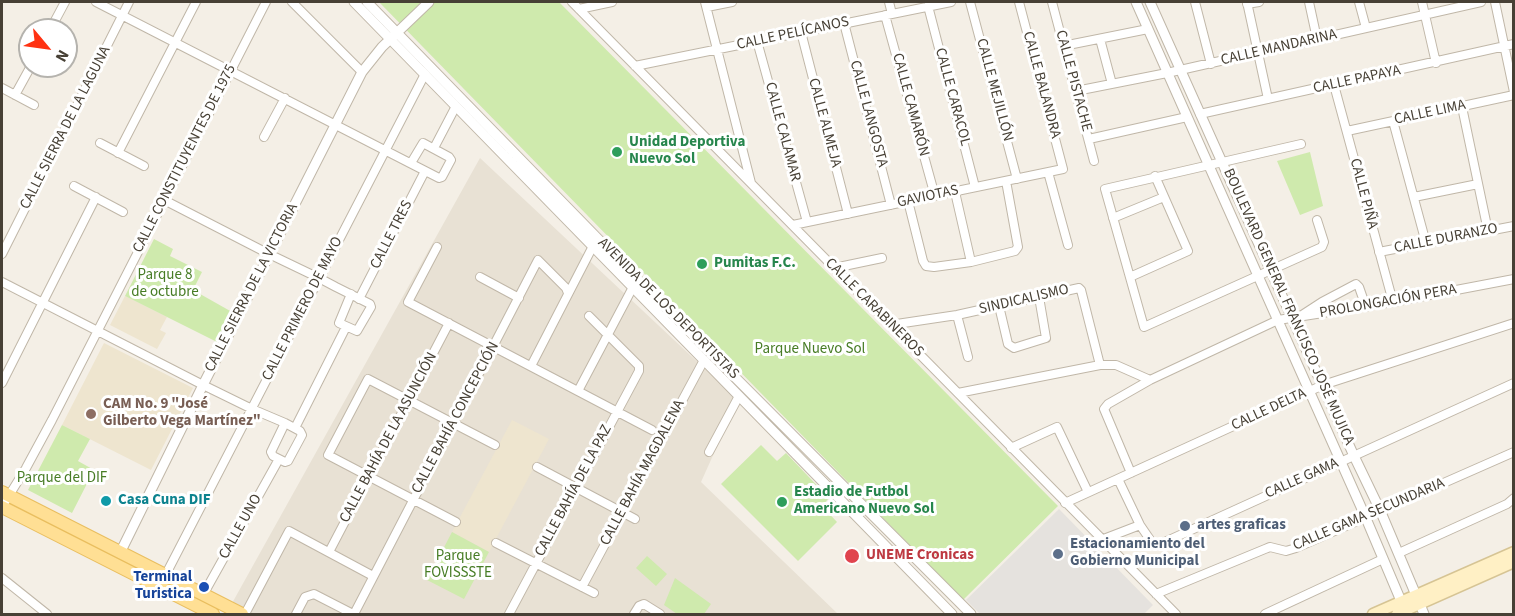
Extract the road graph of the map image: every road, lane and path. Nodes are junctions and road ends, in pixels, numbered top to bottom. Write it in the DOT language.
graph roads {
  1 [pos="65,2"];
  2 [pos="96,2"];
  3 [pos="129,2"];
  4 [pos="196,2"];
  5 [pos="266,2"];
  6 [pos="292,2"];
  7 [pos="354,2"];
  8 [pos="367,2"];
  9 [pos="429,2"];
  10 [pos="572,2"];
  11 [pos="612,2"];
  12 [pos="732,2"];
  13 [pos="889,2"];
  14 [pos="951,2"];
  15 [pos="970,2"];
  16 [pos="1019,2"];
  17 [pos="1052,2"];
  18 [pos="1136,2"];
  19 [pos="1150,2"];
  20 [pos="1195,2"];
  21 [pos="1259,2"];
  22 [pos="1309,2"];
  23 [pos="1359,2"];
  24 [pos="1422,2"];
  25 [pos="1481,2"];
  26 [pos="1494,2"];
  27 [pos="1247,3"];
  28 [pos="706,4"];
  29 [pos="1455,4"];
  30 [pos="928,6"];
  31 [pos="579,9"];
  32 [pos="889,14"];
  33 [pos="1425,14"];
  34 [pos="123,15"];
  35 [pos="56,18"];
  36 [pos="844,23"];
  37 [pos="1148,28"];
  38 [pos="1366,28"];
  39 [pos="801,32"];
  40 [pos="394,35"];
  41 [pos="1100,39"];
  42 [pos="1317,39"];
  43 [pos="175,41"];
  44 [pos="757,41"];
  45 [pos="1514,44"];
  46 [pos="1063,46"];
  47 [pos="1504,46"];
  48 [pos="716,50"];
  49 [pos="1258,53"];
  50 [pos="1436,63"];
  51 [pos="1210,64"];
  52 [pos="635,66"];
  53 [pos="230,70"];
  54 [pos="1180,70"];
  55 [pos="362,72"];
  56 [pos="425,74"];
  57 [pos="1167,74"];
  58 [pos="24,78"];
  59 [pos="1112,84"];
  60 [pos="1334,85"];
  61 [pos="2,88"];
  62 [pos="1076,91"];
  63 [pos="1514,93"];
  64 [pos="15,95"];
  65 [pos="285,98"];
  66 [pos="1268,99"];
  67 [pos="34,105"];
  68 [pos="456,106"];
  69 [pos="1462,107"];
  70 [pos="1200,114"];
  71 [pos="1187,117"];
  72 [pos="1393,121"];
  73 [pos="336,125"];
  74 [pos="1347,131"];
  75 [pos="264,137"];
  76 [pos="1089,140"];
  77 [pos="100,143"];
  78 [pos="1301,144"];
  79 [pos="434,148"];
  80 [pos="385,151"];
  81 [pos="118,153"];
  82 [pos="1094,161"];
  83 [pos="1223,162"];
  84 [pos="411,163"];
  85 [pos="1208,165"];
  86 [pos="144,166"];
  87 [pos="1063,169"];
  88 [pos="425,171"];
  89 [pos="1048,172"];
  90 [pos="1155,176"];
  91 [pos="1017,179"];
  92 [pos="1005,181"];
  93 [pos="751,184"];
  94 [pos="1479,184"];
  95 [pos="74,186"];
  96 [pos="975,187"];
  97 [pos="955,192"];
  98 [pos="935,196"];
  99 [pos="96,197"];
  100 [pos="1164,197"];
  101 [pos="1414,197"];
  102 [pos="164,200"];
  103 [pos="908,201"];
  104 [pos="891,205"];
  105 [pos="123,212"];
  106 [pos="848,214"];
  107 [pos="1113,218"];
  108 [pos="1317,220"];
  109 [pos="807,222"];
  110 [pos="793,225"];
  111 [pos="1514,226"];
  112 [pos="582,228"];
  113 [pos="1488,231"];
  114 [pos="1426,243"];
  115 [pos="1068,245"];
  116 [pos="592,246"];
  117 [pos="437,247"];
  118 [pos="1379,252"];
  119 [pos="2,254"];
  120 [pos="269,254"];
  121 [pos="882,258"];
  122 [pos="971,262"];
  123 [pos="834,268"];
  124 [pos="1271,270"];
  125 [pos="1257,276"];
  126 [pos="319,278"];
  127 [pos="480,278"];
  128 [pos="1130,278"];
  129 [pos="1514,279"];
  130 [pos="2,282"];
  131 [pos="633,287"];
  132 [pos="351,294"];
  133 [pos="568,294"];
  134 [pos="1040,297"];
  135 [pos="519,298"];
  136 [pos="359,299"];
  137 [pos="42,302"];
  138 [pos="1393,302"];
  139 [pos="999,306"];
  140 [pos="1366,307"];
  141 [pos="957,315"];
  142 [pos="589,316"];
  143 [pos="1295,317"];
  144 [pos="1278,320"];
  145 [pos="449,323"];
  146 [pos="1514,323"];
  147 [pos="890,325"];
  148 [pos="346,327"];
  149 [pos="97,330"];
  150 [pos="608,335"];
  151 [pos="494,346"];
  152 [pos="968,357"];
  153 [pos="704,360"];
  154 [pos="1100,365"];
  155 [pos="531,366"];
  156 [pos="1150,380"];
  157 [pos="2,383"];
  158 [pos="1514,383"];
  159 [pos="202,385"];
  160 [pos="1323,385"];
  161 [pos="578,391"];
  162 [pos="1308,392"];
  163 [pos="958,393"];
  164 [pos="739,396"];
  165 [pos="409,400"];
  166 [pos="252,409"];
  167 [pos="617,411"];
  168 [pos="779,422"];
  169 [pos="285,423"];
  170 [pos="453,423"];
  171 [pos="295,428"];
  172 [pos="771,429"];
  173 [pos="652,430"];
  174 [pos="495,445"];
  175 [pos="1011,448"];
  176 [pos="709,452"];
  177 [pos="1514,452"];
  178 [pos="1354,456"];
  179 [pos="279,459"];
  180 [pos="1340,462"];
  181 [pos="537,467"];
  182 [pos="1131,473"];
  183 [pos="369,477"];
  184 [pos="1118,479"];
  185 [pos="576,488"];
  186 [pos="1088,492"];
  187 [pos="5,494"];
  188 [pos="413,500"];
  189 [pos="1512,500"];
  190 [pos="1065,503"];
  191 [pos="2,507"];
  192 [pos="1380,510"];
  193 [pos="622,512"];
  194 [pos="871,512"];
  195 [pos="1365,516"];
  196 [pos="635,519"];
  197 [pos="456,522"];
  198 [pos="862,523"];
  199 [pos="1140,525"];
  200 [pos="1101,540"];
  201 [pos="496,543"];
  202 [pos="329,552"];
  203 [pos="1514,552"];
  204 [pos="120,553"];
  205 [pos="1399,553"];
  206 [pos="1383,559"];
  207 [pos="1514,562"];
  208 [pos="536,564"];
  209 [pos="165,576"];
  210 [pos="374,576"];
  211 [pos="2,578"];
  212 [pos="582,587"];
  213 [pos="594,593"];
  214 [pos="1156,594"];
  215 [pos="203,595"];
  216 [pos="1417,599"];
  217 [pos="1403,610"];
  218 [pos="965,612"];
  219 [pos="45,614"];
  220 [pos="213,615"];
  221 [pos="244,615"];
  222 [pos="296,615"];
  223 [pos="353,615"];
  224 [pos="509,615"];
  225 [pos="634,615"];
  226 [pos="660,615"];
  227 [pos="952,615"];
  228 [pos="1176,615"];
  229 [pos="1265,615"];
  230 [pos="1373,615"];
  231 [pos="1424,615"];
  1 -- 35 [label="street"];
  2 -- 34 [label="street"];
  3 -- 34 [label="street, CALLE SIERRA DE LA LAGUNA"];
  4 -- 43 [label="street"];
  5 -- 53 [label="street, CALLE CONSTITUYENTES DE 1975"];
  6 -- 55 [label="street"];
  7 -- 40 [label="street, AVENIDA DE LOS DEPORTISTAS"];
  8 -- 40 [label="street, AVENIDA DE LOS DEPORTISTAS"];
  9 -- 40 [label="street, CALLE SIERRA DE LA VICTORIA"];
  10 -- 31 [label="street, CALLE CARABINEROS"];
  11 -- 31 [label="street"];
  12 -- 28 [label="street"];
  13 -- 32 [label="street, CALLE CAMARÓN"];
  14 -- 30 [label="street, CALLE PELÍCANOS"];
  15 -- 91 [label="street, CALLE MEJILLÓN"];
  16 -- 87 [label="street, CALLE BALANDRA"];
  17 -- 46 [label="street, CALLE PISTACHE"];
  18 -- 37 [label="street, BOULEVARD GENERAL FRANCISCO JOSÉ MUJICA"];
  19 -- 54 [label="street, BOULEVARD GENERAL FRANCISCO JOSÉ MUJICA"];
  20 -- 51 [label="street"];
  21 -- 27 [label="street"];
  22 -- 42 [label="street"];
  23 -- 38 [label="street"];
  24 -- 33 [label="street"];
  25 -- 29 [label="street, CALLE MANDARINA"];
  26 -- 47 [label="street"];
  27 -- 49 [label="street"];
  28 -- 48 [label="street"];
  29 -- 33 [label="street, CALLE MANDARINA"];
  30 -- 32 [label="street, CALLE PELÍCANOS"];
  30 -- 96 [label="street, CALLE CARACOL"];
  31 -- 52 [label="street, CALLE CARABINEROS"];
  32 -- 36 [label="street, CALLE PELÍCANOS"];
  32 -- 98 [label="street, CALLE CAMARÓN"];
  33 -- 38 [label="street, CALLE MANDARINA"];
  33 -- 50 [label="street"];
  34 -- 43 [label="street"];
  34 -- 119 [label="street, CALLE SIERRA DE LA LAGUNA"];
  36 -- 39 [label="street, CALLE PELÍCANOS"];
  36 -- 104 [label="street, CALLE LANGOSTA"];
  37 -- 41 [label="street"];
  37 -- 57 [label="street, BOULEVARD GENERAL FRANCISCO JOSÉ MUJICA"];
  38 -- 42 [label="street, CALLE MANDARINA"];
  39 -- 44 [label="street, CALLE PELÍCANOS"];
  39 -- 106 [label="street, CALLE ALMEJA"];
  40 -- 55 [label="street, CALLE SIERRA DE LA VICTORIA"];
  40 -- 56 [label="street, AVENIDA DE LOS DEPORTISTAS"];
  40 -- 112 [label="street, AVENIDA DE LOS DEPORTISTAS"];
  41 -- 46 [label="street"];
  41 -- 59 [label="street"];
  42 -- 49 [label="street, CALLE MANDARINA"];
  43 -- 53 [label="street"];
  43 -- 81 [label="street"];
  44 -- 48 [label="street, CALLE PELÍCANOS"];
  44 -- 109 [label="street, CALLE CALAMAR"];
  45 -- 47 [label="street, CALLE PAPAYA"];
  46 -- 62 [label="street, CALLE PISTACHE"];
  47 -- 50 [label="street, CALLE PAPAYA"];
  47 -- 63 [label="street"];
  48 -- 52 [label="street, CALLE PELÍCANOS"];
  48 -- 93 [label="street"];
  49 -- 51 [label="street, CALLE MANDARINA"];
  49 -- 66 [label="street"];
  50 -- 60 [label="street, CALLE PAPAYA"];
  51 -- 54 [label="street, CALLE MANDARINA"];
  52 -- 93 [label="street, CALLE CARABINEROS"];
  53 -- 65 [label="street"];
  53 -- 102 [label="street, CALLE CONSTITUYENTES DE 1975"];
  54 -- 57 [label="street, CALLE MANDARINA"];
  54 -- 70 [label="street, BOULEVARD GENERAL FRANCISCO JOSÉ MUJICA"];
  55 -- 73 [label="street, CALLE SIERRA DE LA VICTORIA"];
  56 -- 68 [label="street, AVENIDA DE LOS DEPORTISTAS"];
  56 -- 80 [label="street, CALLE PRIMERO DE MAYO"];
  57 -- 59 [label="street, CALLE MANDARINA"];
  57 -- 71 [label="street, BOULEVARD GENERAL FRANCISCO JOSÉ MUJICA"];
  58 -- 64 [label="street"];
  59 -- 62 [label="street, CALLE MANDARINA"];
  60 -- 66 [label="street, CALLE PAPAYA"];
  60 -- 74 [label="street, CALLE PIÑA"];
  61 -- 64 [label="street"];
  62 -- 76 [label="street, CALLE PISTACHE"];
  63 -- 69 [label="street, CALLE LIMA"];
  64 -- 67 [label="street"];
  65 -- 73 [label="street"];
  65 -- 75 [label="street"];
  66 -- 70 [label="street, CALLE PAPAYA"];
  68 -- 79 [label="street"];
  68 -- 112 [label="street, AVENIDA DE LOS DEPORTISTAS"];
  69 -- 72 [label="street, CALLE LIMA"];
  69 -- 94 [label="street"];
  70 -- 83 [label="street, BOULEVARD GENERAL FRANCISCO JOSÉ MUJICA"];
  71 -- 76 [label="street"];
  71 -- 85 [label="street, BOULEVARD GENERAL FRANCISCO JOSÉ MUJICA"];
  72 -- 74 [label="street, CALLE LIMA"];
  72 -- 101 [label="street"];
  73 -- 80 [label="street"];
  73 -- 120 [label="street, CALLE SIERRA DE LA VICTORIA"];
  74 -- 118 [label="street, CALLE PIÑA"];
  76 -- 82 [label="street, CALLE PISTACHE"];
  77 -- 81 [label="street"];
  78 -- 83 [label="street"];
  79 -- 84 [label="street"];
  79 -- 88 [label="street"];
  80 -- 84 [label="street"];
  80 -- 126 [label="street, CALLE PRIMERO DE MAYO"];
  81 -- 86 [label="street"];
  83 -- 85 [label="street"];
  83 -- 124 [label="street, BOULEVARD GENERAL FRANCISCO JOSÉ MUJICA"];
  84 -- 88 [label="street"];
  85 -- 90 [label="street"];
  85 -- 125 [label="street, BOULEVARD GENERAL FRANCISCO JOSÉ MUJICA"];
  87 -- 89 [label="street, GAVIOTAS"];
  88 -- 136 [label="street, CALLE TRES"];
  89 -- 91 [label="street, GAVIOTAS"];
  89 -- 115 [label="street"];
  90 -- 100 [label="street"];
  90 -- 107 [label="street"];
  91 -- 92 [label="street, GAVIOTAS"];
  92 -- 96 [label="street, GAVIOTAS"];
  92 -- 122 [label="street"];
  93 -- 110 [label="street, CALLE CARABINEROS"];
  94 -- 101 [label="street"];
  94 -- 113 [label="street"];
  95 -- 99 [label="street"];
  96 -- 97 [label="street, GAVIOTAS"];
  97 -- 98 [label="street, GAVIOTAS"];
  97 -- 122 [label="street"];
  98 -- 103 [label="street, GAVIOTAS"];
  99 -- 105 [label="street"];
  99 -- 137 [label="street"];
  100 -- 107 [label="street"];
  100 -- 128 [label="street"];
  101 -- 114 [label="street"];
  102 -- 120 [label="street"];
  102 -- 149 [label="street, CALLE CONSTITUYENTES DE 1975"];
  103 -- 104 [label="street, GAVIOTAS"];
  103 -- 122 [label="street"];
  104 -- 106 [label="street, GAVIOTAS"];
  106 -- 109 [label="street, GAVIOTAS"];
  107 -- 128 [label="street"];
  108 -- 124 [label="street"];
  109 -- 110 [label="street, GAVIOTAS"];
  110 -- 123 [label="street, CALLE CARABINEROS"];
  111 -- 113 [label="street, CALLE DURANZO"];
  112 -- 116 [label="street, AVENIDA DE LOS DEPORTISTAS"];
  112 -- 168 [label="street, AVENIDA DE LOS DEPORTISTAS"];
  113 -- 114 [label="street, CALLE DURANZO"];
  114 -- 118 [label="street, CALLE DURANZO"];
  116 -- 131 [label="street, AVENIDA DE LOS DEPORTISTAS"];
  116 -- 133 [label="street"];
  117 -- 145 [label="street"];
  118 -- 138 [label="street, CALLE PIÑA"];
  120 -- 126 [label="street"];
  120 -- 159 [label="street, CALLE SIERRA DE LA VICTORIA"];
  121 -- 123 [label="street"];
  123 -- 147 [label="street, CALLE CARABINEROS"];
  124 -- 125 [label="street"];
  124 -- 143 [label="street, BOULEVARD GENERAL FRANCISCO JOSÉ MUJICA"];
  125 -- 128 [label="street"];
  125 -- 144 [label="street, BOULEVARD GENERAL FRANCISCO JOSÉ MUJICA"];
  126 -- 132 [label="street"];
  126 -- 166 [label="street, CALLE PRIMERO DE MAYO"];
  127 -- 135 [label="street"];
  129 -- 138 [label="street, PROLONGACIÓN PERA"];
  130 -- 137 [label="street"];
  131 -- 150 [label="street"];
  131 -- 153 [label="street, AVENIDA DE LOS DEPORTISTAS"];
  132 -- 136 [label="street"];
  132 -- 148 [label="street"];
  133 -- 135 [label="street, CALLE BAHÍA CONCEPCIÓN"];
  133 -- 155 [label="street"];
  134 -- 139 [label="street, SINDICALISMO"];
  134 -- 139 [label="street"];
  134 -- 154 [label="street, SINDICALISMO"];
  135 -- 151 [label="street, CALLE BAHÍA CONCEPCIÓN"];
  136 -- 148 [label="street"];
  137 -- 149 [label="street"];
  137 -- 157 [label="street"];
  138 -- 140 [label="street, PROLONGACIÓN PERA"];
  139 -- 141 [label="street, SINDICALISMO"];
  140 -- 143 [label="street, PROLONGACIÓN PERA"];
  140 -- 143 [label="street"];
  141 -- 147 [label="street, SINDICALISMO"];
  141 -- 152 [label="street"];
  142 -- 150 [label="street"];
  143 -- 144 [label="street, PROLONGACIÓN PERA"];
  143 -- 160 [label="street, BOULEVARD GENERAL FRANCISCO JOSÉ MUJICA"];
  144 -- 156 [label="street, PROLONGACIÓN PERA"];
  144 -- 162 [label="street, BOULEVARD GENERAL FRANCISCO JOSÉ MUJICA"];
  145 -- 151 [label="street"];
  145 -- 165 [label="street, CALLE BAHÍA DE LA ASUNCIÓN"];
  146 -- 160 [label="street, CALLE DELTA"];
  147 -- 163 [label="street, CALLE CARABINEROS"];
  148 -- 171 [label="street"];
  149 -- 159 [label="street"];
  149 -- 187 [label="street, CALLE CONSTITUYENTES DE 1975"];
  150 -- 161 [label="street"];
  150 -- 167 [label="street, CALLE BAHÍA DE LA PAZ"];
  151 -- 155 [label="street"];
  151 -- 170 [label="street, CALLE BAHÍA CONCEPCIÓN"];
  153 -- 164 [label="street, AVENIDA DE LOS DEPORTISTAS"];
  153 -- 193 [label="street, CALLE BAHÍA MAGDALENA"];
  154 -- 156 [label="street"];
  154 -- 163 [label="street"];
  155 -- 161 [label="street"];
  156 -- 182 [label="street, PROLONGACIÓN PERA"];
  158 -- 178 [label="street, CALLE GAMA"];
  159 -- 166 [label="street"];
  159 -- 204 [label="street, CALLE SIERRA DE LA VICTORIA"];
  160 -- 162 [label="street, CALLE DELTA"];
  160 -- 178 [label="street, BOULEVARD GENERAL FRANCISCO JOSÉ MUJICA"];
  161 -- 167 [label="street"];
  162 -- 180 [label="street, BOULEVARD GENERAL FRANCISCO JOSÉ MUJICA"];
  162 -- 182 [label="street, CALLE DELTA"];
  163 -- 175 [label="street, CALLE CARABINEROS"];
  164 -- 172 [label="street, AVENIDA DE LOS DEPORTISTAS"];
  164 -- 176 [label="street"];
  165 -- 170 [label="street"];
  165 -- 183 [label="street, CALLE BAHÍA DE LA ASUNCIÓN"];
  165 -- 183 [label="street"];
  166 -- 169 [label="street"];
  166 -- 209 [label="street, CALLE PRIMERO DE MAYO"];
  167 -- 173 [label="street"];
  167 -- 185 [label="street, CALLE BAHÍA DE LA PAZ"];
  168 -- 172 [label="street"];
  168 -- 194 [label="street, AVENIDA DE LOS DEPORTISTAS"];
  169 -- 171 [label="street"];
  169 -- 179 [label="street"];
  170 -- 174 [label="street"];
  170 -- 188 [label="street, CALLE BAHÍA CONCEPCIÓN"];
  171 -- 179 [label="street"];
  172 -- 198 [label="street, AVENIDA DE LOS DEPORTISTAS"];
  175 -- 186 [label="street"];
  175 -- 190 [label="street, CALLE CARABINEROS"];
  177 -- 192 [label="street, CALLE GAMA SECUNDARIA"];
  178 -- 180 [label="street, CALLE GAMA"];
  178 -- 192 [label="street, BOULEVARD GENERAL FRANCISCO JOSÉ MUJICA"];
  179 -- 215 [label="street, CALLE UNO"];
  180 -- 195 [label="street, BOULEVARD GENERAL FRANCISCO JOSÉ MUJICA"];
  180 -- 199 [label="street, CALLE GAMA"];
  181 -- 185 [label="street"];
  182 -- 184 [label="street, CALLE DELTA"];
  183 -- 188 [label="street"];
  183 -- 202 [label="street, CALLE BAHÍA DE LA ASUNCIÓN"];
  184 -- 186 [label="street, CALLE DELTA"];
  184 -- 199 [label="street"];
  185 -- 193 [label="street"];
  185 -- 208 [label="street, CALLE BAHÍA DE LA PAZ"];
  186 -- 190 [label="street, CALLE DELTA"];
  187 -- 191 [label="street, CALLE CONSTITUYENTES DE 1975"];
  187 -- 204 [label="main road"];
  188 -- 197 [label="street"];
  188 -- 210 [label="street, CALLE BAHÍA CONCEPCIÓN"];
  189 -- 205 [label="street"];
  190 -- 200 [label="street, CALLE CARABINEROS"];
  191 -- 220 [label="main road"];
  192 -- 195 [label="street, CALLE GAMA SECUNDARIA"];
  192 -- 205 [label="street, BOULEVARD GENERAL FRANCISCO JOSÉ MUJICA"];
  193 -- 196 [label="street"];
  193 -- 212 [label="street, CALLE BAHÍA MAGDALENA"];
  194 -- 198 [label="street"];
  194 -- 218 [label="street, AVENIDA DE LOS DEPORTISTAS"];
  195 -- 206 [label="street, BOULEVARD GENERAL FRANCISCO JOSÉ MUJICA"];
  195 -- 214 [label="street, CALLE GAMA SECUNDARIA"];
  198 -- 227 [label="street, AVENIDA DE LOS DEPORTISTAS"];
  199 -- 200 [label="street"];
  200 -- 214 [label="street, CALLE CARABINEROS"];
  201 -- 208 [label="street"];
  202 -- 210 [label="street"];
  202 -- 221 [label="street"];
  203 -- 216 [label="main road"];
  204 -- 209 [label="main road"];
  205 -- 216 [label="street, BOULEVARD GENERAL FRANCISCO JOSÉ MUJICA"];
  206 -- 217 [label="street, BOULEVARD GENERAL FRANCISCO JOSÉ MUJICA"];
  206 -- 229 [label="street"];
  207 -- 216 [label="main road"];
  208 -- 212 [label="street"];
  208 -- 224 [label="street, CALLE BAHÍA DE LA PAZ"];
  209 -- 215 [label="main road"];
  210 -- 223 [label="street, CALLE BAHÍA CONCEPCIÓN"];
  211 -- 219 [label="street"];
  212 -- 213 [label="street"];
  214 -- 228 [label="street, CALLE CARABINEROS"];
  215 -- 221 [label="main road"];
  216 -- 217 [label="main road"];
  216 -- 231 [label="street, BOULEVARD GENERAL FRANCISCO JOSÉ MUJICA"];
  217 -- 230 [label="main road"];
  222 -- 223 [label="street"];
  225 -- 226 [label="street"];
}
